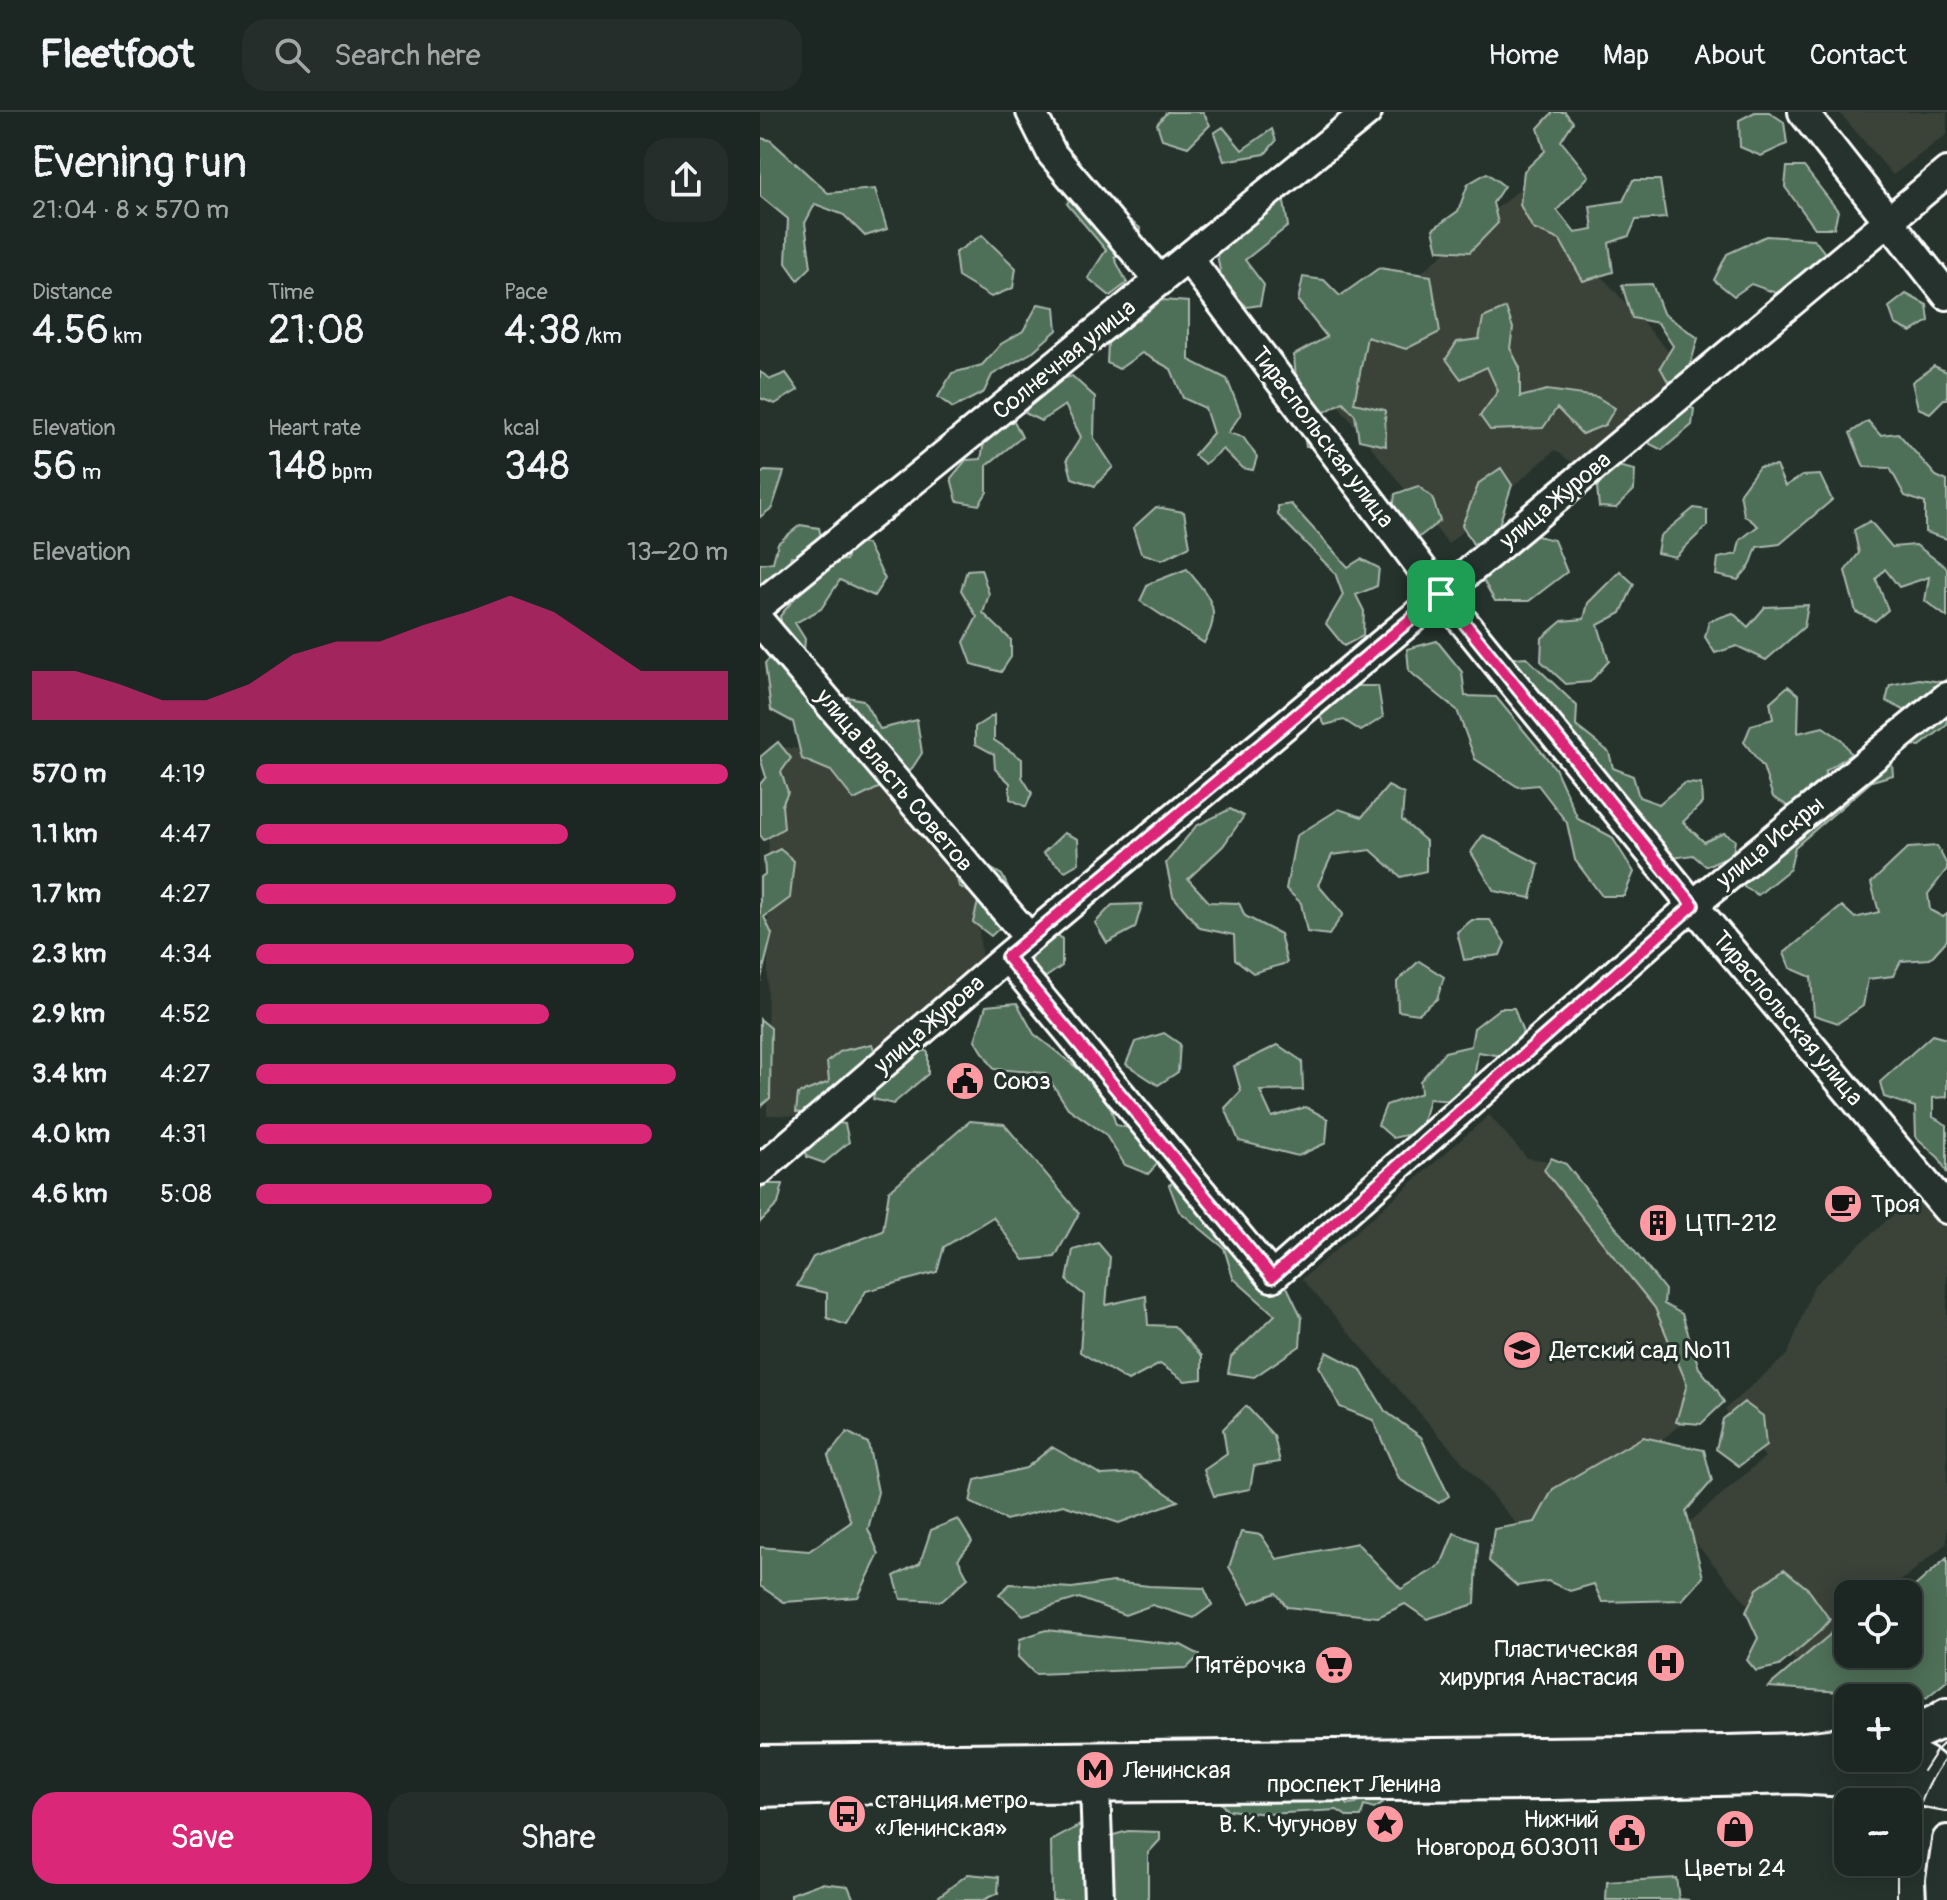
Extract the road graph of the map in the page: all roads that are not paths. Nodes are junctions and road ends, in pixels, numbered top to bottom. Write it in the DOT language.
graph roads {
  1 [pos="1031,112"];
  2 [pos="1367,112"];
  3 [pos="1803,112"];
  4 [pos="1947,172"];
  5 [pos="1888,222"];
  6 [pos="1188,258"];
  7 [pos="1160,281"];
  8 [pos="1947,295"];
  9 [pos="1441,594"];
  10 [pos="760,605"];
  11 [pos="760,622"];
  12 [pos="1947,697"];
  13 [pos="1693,905"];
  14 [pos="1029,938"];
  15 [pos="1007,957"];
  16 [pos="760,1170"];
  17 [pos="1947,1209"];
  18 [pos="1947,1716"];
  19 [pos="1922,1729"];
  20 [pos="1834,1747"];
  21 [pos="1922,1749"];
  22 [pos="1947,1754"];
  23 [pos="1922,1759"];
  24 [pos="760,1763"];
  25 [pos="1947,1784"];
  26 [pos="1095,1786"];
  27 [pos="760,1789"];
  28 [pos="1947,1793"];
  29 [pos="1947,1840"];
  30 [pos="1099,1900"];
  31 [pos="1942,1900"];
  1 -- 7 [label="street"];
  2 -- 6 [label="street, Солнечная улица"];
  3 -- 5 [label="street"];
  4 -- 5 [label="street, улица Журова"];
  5 -- 8 [label="street"];
  5 -- 9 [label="street, улица Журова"];
  6 -- 7 [label="street, Солнечная улица"];
  6 -- 9 [label="street, Тираспольская улица"];
  7 -- 10 [label="street, Солнечная улица"];
  9 -- 13 [label="street, Тираспольская улица"];
  9 -- 14 [label="street, улица Журова"];
  11 -- 14 [label="street, улица Власть Советов"];
  12 -- 13 [label="street, улица Искры"];
  13 -- 15 [label="street, улица Искры"];
  13 -- 17 [label="street, Тираспольская улица"];
  14 -- 15 [label="street, улица Журова"];
  15 -- 16 [label="street, улица Журова"];
  18 -- 19 [label="main road"];
  20 -- 24 [label="main road, проспект Ленина"];
  21 -- 22 [label="street"];
  23 -- 25 [label="street"];
  26 -- 27 [label="main road, проспект Ленина"];
  26 -- 28 [label="main road, проспект Ленина"];
  26 -- 30 [label="street"];
  29 -- 31 [label="street"];
}
